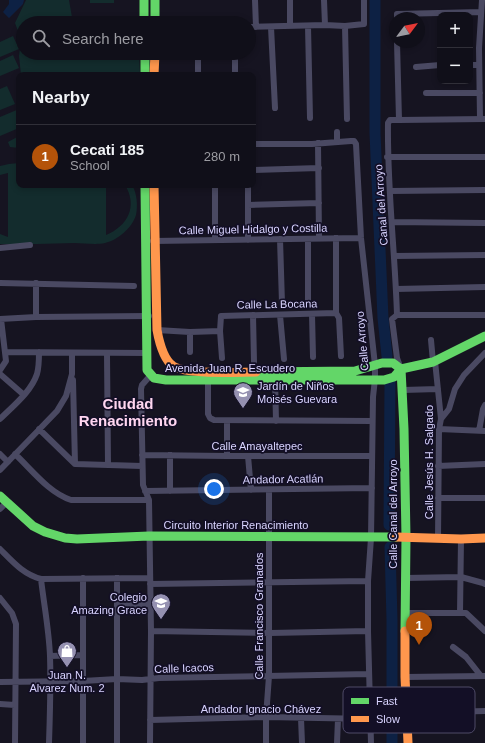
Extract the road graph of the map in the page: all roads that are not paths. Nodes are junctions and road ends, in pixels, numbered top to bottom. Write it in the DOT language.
graph roads {
  1 [pos="144,0"];
  2 [pos="155,0"];
  3 [pos="255,0"];
  4 [pos="290,0"];
  5 [pos="324,0"];
  6 [pos="364,0"];
  7 [pos="483,2"];
  8 [pos="481,12"];
  9 [pos="425,13"];
  10 [pos="144,16"];
  11 [pos="155,16"];
  12 [pos="253,16"];
  13 [pos="325,25"];
  14 [pos="290,26"];
  15 [pos="308,26"];
  16 [pos="345,26"];
  17 [pos="256,27"];
  18 [pos="271,27"];
  19 [pos="397,48"];
  20 [pos="482,48"];
  21 [pos="144,60"];
  22 [pos="155,60"];
  23 [pos="198,60"];
  24 [pos="235,60"];
  25 [pos="437,65"];
  26 [pos="473,65"];
  27 [pos="479,65"];
  28 [pos="416,66"];
  29 [pos="145,72"];
  30 [pos="154,72"];
  31 [pos="198,72"];
  32 [pos="235,72"];
  33 [pos="480,92"];
  34 [pos="426,93"];
  35 [pos="275,108"];
  36 [pos="310,118"];
  37 [pos="347,119"];
  38 [pos="483,119"];
  39 [pos="399,120"];
  40 [pos="337,132"];
  41 [pos="337,142"];
  42 [pos="318,143"];
  43 [pos="256,144"];
  44 [pos="388,157"];
  45 [pos="485,157"];
  46 [pos="319,168"];
  47 [pos="256,170"];
  48 [pos="146,188"];
  49 [pos="153,188"];
  50 [pos="215,188"];
  51 [pos="248,188"];
  52 [pos="485,190"];
  53 [pos="390,191"];
  54 [pos="319,203"];
  55 [pos="150,204"];
  56 [pos="248,205"];
  57 [pos="392,222"];
  58 [pos="485,223"];
  59 [pos="319,238"];
  60 [pos="336,238"];
  61 [pos="361,238"];
  62 [pos="280,239"];
  63 [pos="308,239"];
  64 [pos="215,240"];
  65 [pos="248,240"];
  66 [pos="151,241"];
  67 [pos="30,246"];
  68 [pos="0,248"];
  69 [pos="485,255"];
  70 [pos="394,256"];
  71 [pos="0,283"];
  72 [pos="36,283"];
  73 [pos="134,286"];
  74 [pos="485,287"];
  75 [pos="396,289"];
  76 [pos="308,303"];
  77 [pos="282,304"];
  78 [pos="312,314"];
  79 [pos="337,314"];
  80 [pos="253,315"];
  81 [pos="280,315"];
  82 [pos="397,315"];
  83 [pos="485,315"];
  84 [pos="147,316"];
  85 [pos="36,317"];
  86 [pos="157,317"];
  87 [pos="0,319"];
  88 [pos="157,330"];
  89 [pos="220,331"];
  90 [pos="190,332"];
  91 [pos="485,336"];
  92 [pos="431,340"];
  93 [pos="6,352"];
  94 [pos="39,352"];
  95 [pos="190,352"];
  96 [pos="72,353"];
  97 [pos="485,353"];
  98 [pos="107,354"];
  99 [pos="147,354"];
  100 [pos="341,356"];
  101 [pos="313,357"];
  102 [pos="222,358"];
  103 [pos="284,359"];
  104 [pos="254,362"];
  105 [pos="434,362"];
  106 [pos="172,365"];
  107 [pos="375,365"];
  108 [pos="401,369"];
  109 [pos="0,370"];
  110 [pos="192,370"];
  111 [pos="0,374"];
  112 [pos="72,374"];
  113 [pos="150,376"];
  114 [pos="208,376"];
  115 [pos="275,376"];
  116 [pos="375,379"];
  117 [pos="170,380"];
  118 [pos="192,381"];
  119 [pos="438,389"];
  120 [pos="403,390"];
  121 [pos="24,395"];
  122 [pos="485,405"];
  123 [pos="0,419"];
  124 [pos="441,419"];
  125 [pos="227,421"];
  126 [pos="276,421"];
  127 [pos="372,421"];
  128 [pos="39,429"];
  129 [pos="439,429"];
  130 [pos="482,431"];
  131 [pos="0,454"];
  132 [pos="14,454"];
  133 [pos="142,455"];
  134 [pos="170,455"];
  135 [pos="227,456"];
  136 [pos="248,456"];
  137 [pos="372,456"];
  138 [pos="8,462"];
  139 [pos="75,464"];
  140 [pos="485,464"];
  141 [pos="108,465"];
  142 [pos="142,466"];
  143 [pos="438,466"];
  144 [pos="0,470"];
  145 [pos="372,488"];
  146 [pos="250,490"];
  147 [pos="269,490"];
  148 [pos="145,491"];
  149 [pos="170,491"];
  150 [pos="0,496"];
  151 [pos="438,498"];
  152 [pos="485,498"];
  153 [pos="149,500"];
  154 [pos="3,506"];
  155 [pos="149,536"];
  156 [pos="269,536"];
  157 [pos="406,537"];
  158 [pos="372,538"];
  159 [pos="485,538"];
  160 [pos="438,539"];
  161 [pos="461,539"];
  162 [pos="0,549"];
  163 [pos="83,578"];
  164 [pos="117,578"];
  165 [pos="405,578"];
  166 [pos="461,578"];
  167 [pos="41,579"];
  168 [pos="150,581"];
  169 [pos="368,581"];
  170 [pos="270,583"];
  171 [pos="485,584"];
  172 [pos="0,598"];
  173 [pos="150,604"];
  174 [pos="117,606"];
  175 [pos="405,613"];
  176 [pos="460,613"];
  177 [pos="151,630"];
  178 [pos="368,631"];
  179 [pos="485,631"];
  180 [pos="270,633"];
  181 [pos="454,647"];
  182 [pos="50,656"];
  183 [pos="82,656"];
  184 [pos="369,674"];
  185 [pos="270,676"];
  186 [pos="483,676"];
  187 [pos="405,677"];
  188 [pos="117,679"];
  189 [pos="151,679"];
  190 [pos="83,681"];
  191 [pos="0,682"];
  192 [pos="16,682"];
  193 [pos="50,682"];
  194 [pos="370,687"];
  195 [pos="406,687"];
  196 [pos="0,704"];
  197 [pos="15,705"];
  198 [pos="475,711"];
  199 [pos="485,711"];
  200 [pos="266,717"];
  201 [pos="301,718"];
  202 [pos="338,719"];
  203 [pos="343,719"];
  204 [pos="150,720"];
  205 [pos="408,733"];
  206 [pos="15,743"];
  207 [pos="49,743"];
  208 [pos="83,743"];
  209 [pos="117,743"];
  210 [pos="150,743"];
  211 [pos="266,743"];
  212 [pos="302,743"];
  213 [pos="337,743"];
  214 [pos="408,743"];
  1 -- 10 [label="main road"];
  2 -- 11 [label="main road"];
  3 -- 12 [label="street"];
  4 -- 14 [label="street"];
  5 -- 13 [label="street"];
  6 -- 16 [label="street"];
  7 -- 8 [label="street"];
  8 -- 9 [label="street"];
  8 -- 20 [label="street"];
  13 -- 15 [label="street"];
  13 -- 16 [label="street"];
  14 -- 15 [label="street"];
  14 -- 18 [label="street"];
  15 -- 36 [label="street"];
  16 -- 37 [label="street"];
  17 -- 18 [label="street"];
  18 -- 35 [label="street"];
  19 -- 39 [label="street"];
  20 -- 27 [label="street"];
  21 -- 29 [label="main road"];
  22 -- 30 [label="main road"];
  23 -- 31 [label="street"];
  24 -- 32 [label="street"];
  25 -- 28 [label="street"];
  26 -- 27 [label="street"];
  27 -- 33 [label="street"];
  33 -- 34 [label="street"];
  33 -- 38 [label="street"];
  38 -- 39 [label="street"];
  39 -- 44 [label="street, Canal del Arroyo"];
  40 -- 41 [label="street"];
  41 -- 42 [label="street"];
  41 -- 61 [label="street, Calle Arroyo"];
  42 -- 43 [label="street"];
  42 -- 46 [label="street"];
  44 -- 45 [label="street"];
  44 -- 53 [label="street, Canal del Arroyo"];
  46 -- 47 [label="street"];
  46 -- 54 [label="street"];
  48 -- 55 [label="main road, Avenida Juan R. Escudero"];
  49 -- 55 [label="main road, Avenida Juan R. Escudero"];
  50 -- 64 [label="street"];
  51 -- 56 [label="street"];
  52 -- 53 [label="street"];
  53 -- 57 [label="street, Canal del Arroyo"];
  54 -- 56 [label="street"];
  54 -- 59 [label="street"];
  55 -- 66 [label="main road, Avenida Juan R. Escudero"];
  56 -- 65 [label="street"];
  57 -- 58 [label="street"];
  57 -- 70 [label="street, Canal del Arroyo"];
  59 -- 60 [label="street, Calle Miguel Hidalgo y Costilla"];
  59 -- 63 [label="street, Calle Miguel Hidalgo y Costilla"];
  60 -- 61 [label="street, Calle Miguel Hidalgo y Costilla"];
  60 -- 79 [label="street"];
  61 -- 107 [label="street, Calle Arroyo"];
  62 -- 63 [label="street, Calle Miguel Hidalgo y Costilla"];
  62 -- 65 [label="street, Calle Miguel Hidalgo y Costilla"];
  62 -- 77 [label="street"];
  63 -- 76 [label="street"];
  64 -- 65 [label="street, Calle Miguel Hidalgo y Costilla"];
  64 -- 66 [label="street, Calle Miguel Hidalgo y Costilla"];
  66 -- 84 [label="main road, Avenida Juan R. Escudero"];
  66 -- 86 [label="main road, Avenida Juan R. Escudero"];
  67 -- 68 [label="street"];
  69 -- 70 [label="street"];
  70 -- 75 [label="street, Canal del Arroyo"];
  71 -- 72 [label="street"];
  72 -- 73 [label="street"];
  72 -- 85 [label="street"];
  74 -- 75 [label="street"];
  75 -- 82 [label="street, Calle Canal del Arroyo"];
  78 -- 79 [label="street, Calle La Bocana"];
  78 -- 81 [label="street, Calle La Bocana"];
  78 -- 101 [label="street"];
  79 -- 100 [label="street"];
  80 -- 81 [label="street, Calle La Bocana"];
  80 -- 89 [label="street, Calle La Bocana"];
  80 -- 104 [label="street"];
  81 -- 103 [label="street"];
  82 -- 83 [label="street"];
  82 -- 108 [label="street, Calle Canal del Arroyo"];
  84 -- 85 [label="street"];
  84 -- 86 [label="street"];
  84 -- 99 [label="main road, Avenida Juan R. Escudero"];
  85 -- 87 [label="street"];
  86 -- 88 [label="main road, Avenida Juan R. Escudero"];
  87 -- 93 [label="street"];
  88 -- 90 [label="street"];
  88 -- 106 [label="main road, Avenida Juan R. Escudero"];
  89 -- 90 [label="street"];
  89 -- 102 [label="street"];
  90 -- 95 [label="street"];
  91 -- 105 [label="main road, Avenida Juan R. Escudero"];
  92 -- 105 [label="street, Calle Jesús H. Salgado"];
  93 -- 94 [label="street"];
  93 -- 109 [label="street"];
  94 -- 96 [label="street"];
  94 -- 121 [label="street"];
  96 -- 98 [label="street"];
  96 -- 112 [label="street"];
  97 -- 124 [label="street"];
  98 -- 99 [label="street"];
  98 -- 141 [label="street"];
  99 -- 113 [label="main road, Avenida Juan R. Escudero"];
  105 -- 108 [label="main road, Avenida Juan R. Escudero"];
  105 -- 119 [label="street, Calle Jesús H. Salgado"];
  106 -- 110 [label="main road, Avenida Juan R. Escudero"];
  106 -- 117 [label="main road"];
  107 -- 108 [label="main road, Avenida Juan R. Escudero"];
  107 -- 115 [label="main road, Avenida Juan R. Escudero"];
  107 -- 116 [label="street, Calle Arroyo"];
  108 -- 116 [label="main road, Avenida Juan R. Escudero"];
  108 -- 120 [label="main road, Calle Canal del Arroyo"];
  110 -- 114 [label="main road, Avenida Juan R. Escudero"];
  110 -- 118 [label="main road"];
  111 -- 121 [label="street"];
  112 -- 128 [label="street"];
  112 -- 139 [label="street"];
  113 -- 117 [label="main road, Avenida Juan R. Escudero"];
  113 -- 133 [label="street"];
  114 -- 115 [label="main road, Avenida Juan R. Escudero"];
  114 -- 118 [label="main road, Avenida Juan R. Escudero"];
  114 -- 125 [label="street"];
  115 -- 116 [label="main road, Avenida Juan R. Escudero"];
  115 -- 126 [label="street"];
  116 -- 127 [label="street, Calle Arroyo"];
  117 -- 118 [label="main road, Avenida Juan R. Escudero"];
  119 -- 120 [label="street"];
  119 -- 124 [label="street, Calle Jesús H. Salgado"];
  120 -- 157 [label="main road, Calle Canal del Arroyo"];
  121 -- 123 [label="street"];
  122 -- 130 [label="street"];
  124 -- 129 [label="street, Calle Jesús H. Salgado"];
  125 -- 126 [label="street"];
  125 -- 135 [label="street"];
  126 -- 127 [label="street"];
  127 -- 137 [label="street, Calle Arroyo"];
  128 -- 132 [label="street"];
  128 -- 139 [label="street"];
  129 -- 130 [label="street"];
  129 -- 143 [label="street, Calle Jesús H. Salgado"];
  131 -- 138 [label="street"];
  132 -- 138 [label="street"];
  132 -- 153 [label="street"];
  133 -- 134 [label="street, Calle Amayaltepec"];
  133 -- 142 [label="street"];
  134 -- 135 [label="street, Calle Amayaltepec"];
  134 -- 149 [label="street"];
  135 -- 136 [label="street, Calle Amayaltepec"];
  136 -- 137 [label="street, Calle Amayaltepec"];
  136 -- 146 [label="street"];
  137 -- 145 [label="street, Calle Arroyo"];
  138 -- 144 [label="street"];
  139 -- 141 [label="street"];
  140 -- 143 [label="street"];
  141 -- 142 [label="street"];
  142 -- 148 [label="street"];
  143 -- 151 [label="street, Calle Jesús H. Salgado"];
  145 -- 147 [label="street, Andador Acatlán"];
  145 -- 158 [label="street, Calle Arroyo"];
  146 -- 147 [label="street, Andador Acatlán"];
  146 -- 149 [label="street, Andador Acatlán"];
  147 -- 156 [label="street, Calle Francisco Granados"];
  148 -- 149 [label="street, Andador Acatlán"];
  148 -- 153 [label="street"];
  150 -- 154 [label="main road, Circuito Interior Renacimiento"];
  151 -- 152 [label="street"];
  151 -- 160 [label="street, Calle Jesús H. Salgado"];
  153 -- 155 [label="street"];
  154 -- 155 [label="main road, Circuito Interior Renacimiento"];
  155 -- 156 [label="main road, Circuito Interior Renacimiento"];
  155 -- 168 [label="street"];
  156 -- 158 [label="main road, Circuito Interior Renacimiento"];
  156 -- 170 [label="street, Calle Francisco Granados"];
  157 -- 158 [label="main road, Circuito Interior Renacimiento"];
  157 -- 160 [label="main road, Circuito Interior Renacimiento"];
  157 -- 165 [label="main road, Calle Canal del Arroyo"];
  158 -- 169 [label="street, Calle Canal del Arroyo"];
  159 -- 161 [label="main road, Circuito Interior Renacimiento"];
  160 -- 161 [label="main road, Circuito Interior Renacimiento"];
  161 -- 166 [label="street"];
  162 -- 167 [label="street"];
  163 -- 164 [label="street"];
  163 -- 167 [label="street"];
  163 -- 183 [label="street"];
  164 -- 168 [label="street"];
  164 -- 174 [label="street"];
  165 -- 166 [label="street"];
  165 -- 175 [label="main road, Calle Canal del Arroyo"];
  166 -- 171 [label="street"];
  166 -- 176 [label="street"];
  167 -- 182 [label="street"];
  168 -- 170 [label="street"];
  168 -- 173 [label="street"];
  169 -- 170 [label="street"];
  169 -- 178 [label="street, Calle Canal del Arroyo"];
  170 -- 180 [label="street, Calle Francisco Granados"];
  172 -- 192 [label="street"];
  173 -- 174 [label="street"];
  173 -- 177 [label="street"];
  174 -- 188 [label="street"];
  175 -- 176 [label="street"];
  175 -- 187 [label="main road, Calle Canal del Arroyo"];
  176 -- 179 [label="street"];
  177 -- 180 [label="street"];
  177 -- 189 [label="street"];
  178 -- 180 [label="street"];
  178 -- 184 [label="street, Calle Canal del Arroyo"];
  180 -- 185 [label="street, Calle Francisco Granados"];
  181 -- 186 [label="street"];
  182 -- 183 [label="street"];
  182 -- 193 [label="street"];
  183 -- 190 [label="street"];
  184 -- 185 [label="street, Calle Icacos"];
  184 -- 194 [label="street, Calle Canal del Arroyo"];
  185 -- 189 [label="street, Calle Icacos"];
  185 -- 200 [label="street, Calle Francisco Granados"];
  186 -- 187 [label="street"];
  187 -- 195 [label="main road, Calle Canal del Arroyo"];
  188 -- 189 [label="street, Calle Icacos"];
  188 -- 190 [label="street, Calle Icacos"];
  188 -- 209 [label="street"];
  189 -- 204 [label="street"];
  190 -- 193 [label="street, Calle Icacos"];
  190 -- 208 [label="street"];
  191 -- 192 [label="street, Calle Icacos"];
  192 -- 193 [label="street, Calle Icacos"];
  192 -- 197 [label="street"];
  193 -- 207 [label="street"];
  196 -- 197 [label="street"];
  197 -- 206 [label="street"];
  198 -- 199 [label="street"];
  200 -- 201 [label="street, Andador Ignacio Chávez"];
  200 -- 204 [label="street, Andador Ignacio Chávez"];
  200 -- 211 [label="street, Calle Francisco Granados"];
  201 -- 202 [label="street, Andador Ignacio Chávez"];
  201 -- 212 [label="street"];
  202 -- 203 [label="street, Andador Ignacio Chávez"];
  202 -- 213 [label="street"];
  204 -- 210 [label="street"];
  205 -- 214 [label="main road, Calle Canal del Arroyo"];
}
